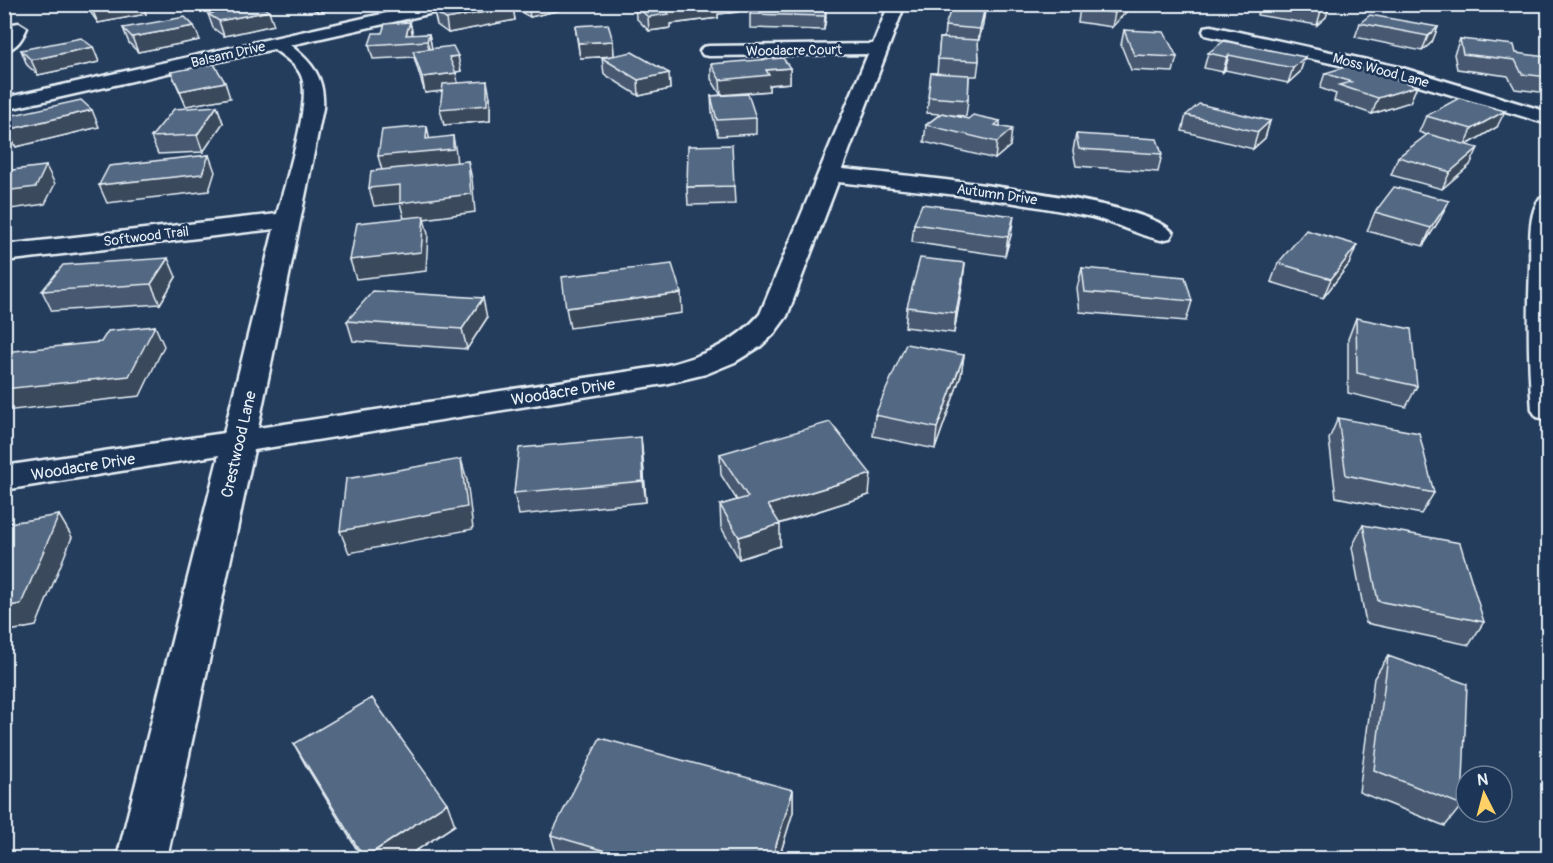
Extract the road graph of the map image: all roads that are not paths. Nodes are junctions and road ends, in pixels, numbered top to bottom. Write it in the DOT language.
graph roads {
  1 [pos="451,4"];
  2 [pos="897,4"];
  3 [pos="19,28"];
  4 [pos="1210,31"];
  5 [pos="277,43"];
  6 [pos="4,46"];
  7 [pos="879,49"];
  8 [pos="709,51"];
  9 [pos="4,104"];
  10 [pos="1548,118"];
  11 [pos="830,175"];
  12 [pos="1548,203"];
  13 [pos="288,220"];
  14 [pos="1161,233"];
  15 [pos="4,253"];
  16 [pos="1548,410"];
  17 [pos="239,442"];
  18 [pos="4,477"];
  19 [pos="142,858"];
  1 -- 5 [label="street, Balsam Drive"];
  2 -- 7 [label="street, Woodacre Drive"];
  3 -- 6 [label="street"];
  4 -- 10 [label="street, Moss Wood Lane"];
  5 -- 9 [label="street, Balsam Drive"];
  5 -- 13 [label="street, Crestwood Lane"];
  7 -- 8 [label="street, Woodacre Court"];
  7 -- 11 [label="street, Woodacre Drive"];
  11 -- 14 [label="street, Autumn Drive"];
  11 -- 17 [label="street, Woodacre Drive"];
  12 -- 16 [label="street"];
  13 -- 15 [label="street, Softwood Trail"];
  13 -- 17 [label="street, Crestwood Lane"];
  17 -- 18 [label="street, Woodacre Drive"];
  17 -- 19 [label="street, Crestwood Lane"];
}
